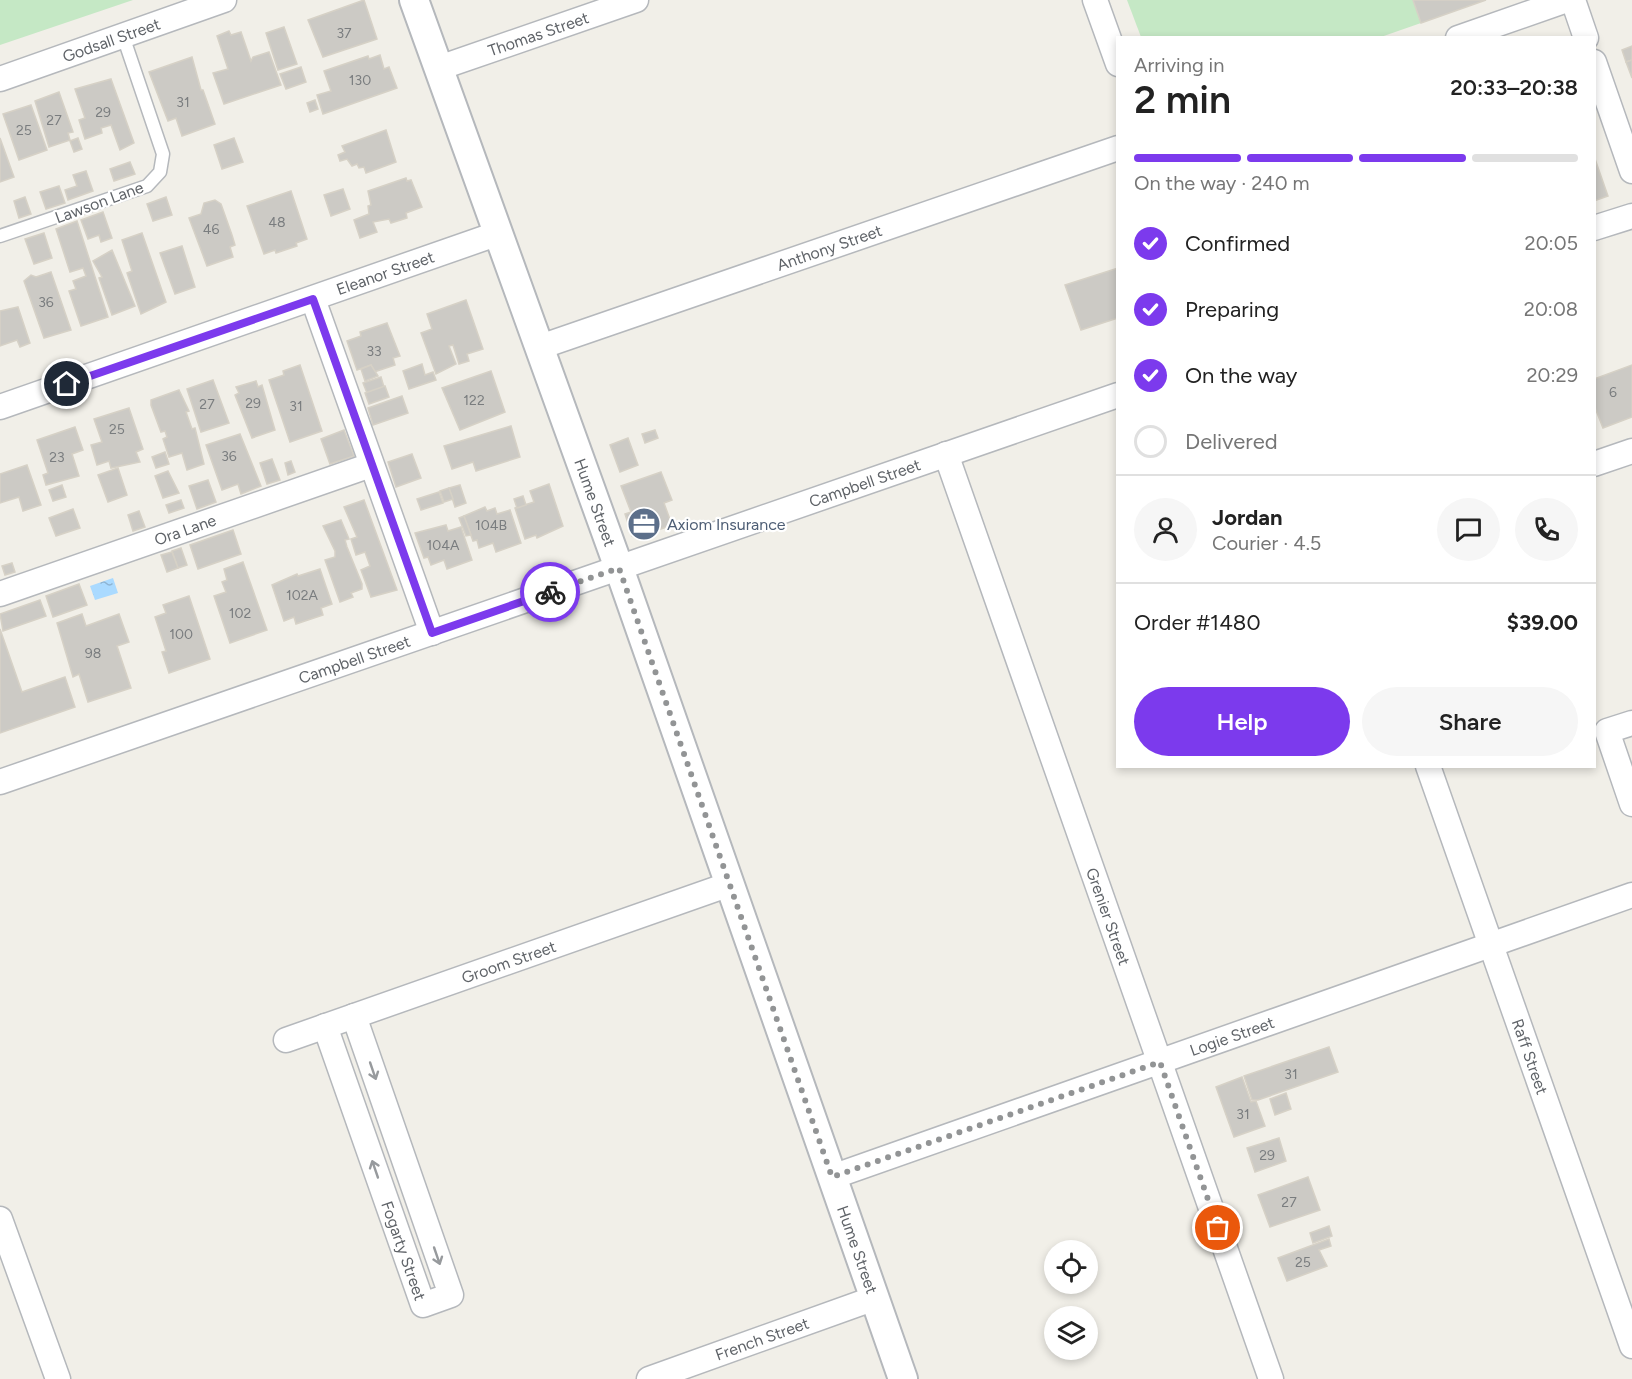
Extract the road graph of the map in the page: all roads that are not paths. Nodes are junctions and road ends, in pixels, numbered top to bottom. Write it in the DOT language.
graph roads {
  1 [pos="224,0"];
  2 [pos="414,0"];
  3 [pos="636,0"];
  4 [pos="1095,0"];
  5 [pos="1566,0"];
  6 [pos="1573,0"];
  7 [pos="123,36"];
  8 [pos="1464,36"];
  9 [pos="1585,36"];
  10 [pos="1116,58"];
  11 [pos="440,68"];
  12 [pos="1596,68"];
  13 [pos="0,79"];
  14 [pos="1116,149"];
  15 [pos="1632,171"];
  16 [pos="1632,216"];
  17 [pos="1596,227"];
  18 [pos="499,233"];
  19 [pos="0,237"];
  20 [pos="313,299"];
  21 [pos="540,347"];
  22 [pos="1116,396"];
  23 [pos="0,407"];
  24 [pos="1632,451"];
  25 [pos="946,454"];
  26 [pos="1596,463"];
  27 [pos="371,465"];
  28 [pos="619,568"];
  29 [pos="0,594"];
  30 [pos="432,633"];
  31 [pos="1632,723"];
  32 [pos="1429,768"];
  33 [pos="0,782"];
  34 [pos="1632,804"];
  35 [pos="730,884"];
  36 [pos="1632,895"];
  37 [pos="1492,947"];
  38 [pos="354,1016"];
  39 [pos="325,1026"];
  40 [pos="286,1040"];
  41 [pos="1160,1062"];
  42 [pos="832,1177"];
  43 [pos="0,1220"];
  44 [pos="875,1299"];
  45 [pos="1632,1346"];
  46 [pos="57,1379"];
  47 [pos="650,1379"];
  48 [pos="903,1379"];
  49 [pos="1270,1379"];
  1 -- 7 [label="street, Godsall Street"];
  2 -- 11 [label="street, Hume Street"];
  3 -- 11 [label="street, Thomas Street"];
  4 -- 10 [label="street"];
  5 -- 8 [label="street"];
  6 -- 9 [label="street"];
  7 -- 13 [label="street, Godsall Street"];
  7 -- 19 [label="lane, Lawson Lane"];
  11 -- 18 [label="street, Hume Street"];
  12 -- 15 [label="street"];
  14 -- 21 [label="street, Anthony Street"];
  16 -- 17 [label="street"];
  18 -- 20 [label="street, Eleanor Street"];
  18 -- 21 [label="street, Hume Street"];
  20 -- 23 [label="street, Eleanor Street"];
  20 -- 27 [label="street"];
  21 -- 28 [label="street, Hume Street"];
  22 -- 25 [label="street, Campbell Street"];
  24 -- 26 [label="street"];
  25 -- 28 [label="street, Campbell Street"];
  25 -- 41 [label="street, Grenier Street"];
  27 -- 29 [label="street, Ora Lane"];
  27 -- 30 [label="street"];
  28 -- 30 [label="street, Campbell Street"];
  28 -- 35 [label="street, Hume Street"];
  30 -- 33 [label="street, Campbell Street"];
  31 -- 34 [label="street"];
  32 -- 37 [label="street, Raff Street"];
  35 -- 38 [label="street, Groom Street"];
  35 -- 42 [label="street, Hume Street"];
  36 -- 37 [label="street, Logie Street"];
  37 -- 41 [label="street, Logie Street"];
  37 -- 45 [label="street, Raff Street"];
  38 -- 39 [label="street, Groom Street"];
  38 -- 39 [label="street, Fogarty Street, one-way"];
  39 -- 40 [label="street, Groom Street"];
  41 -- 42 [label="street, Logie Street"];
  41 -- 49 [label="street, Grenier Street"];
  42 -- 44 [label="street, Hume Street"];
  43 -- 46 [label="street"];
  44 -- 47 [label="street, French Street"];
  44 -- 48 [label="street, Hume Street"];
}
